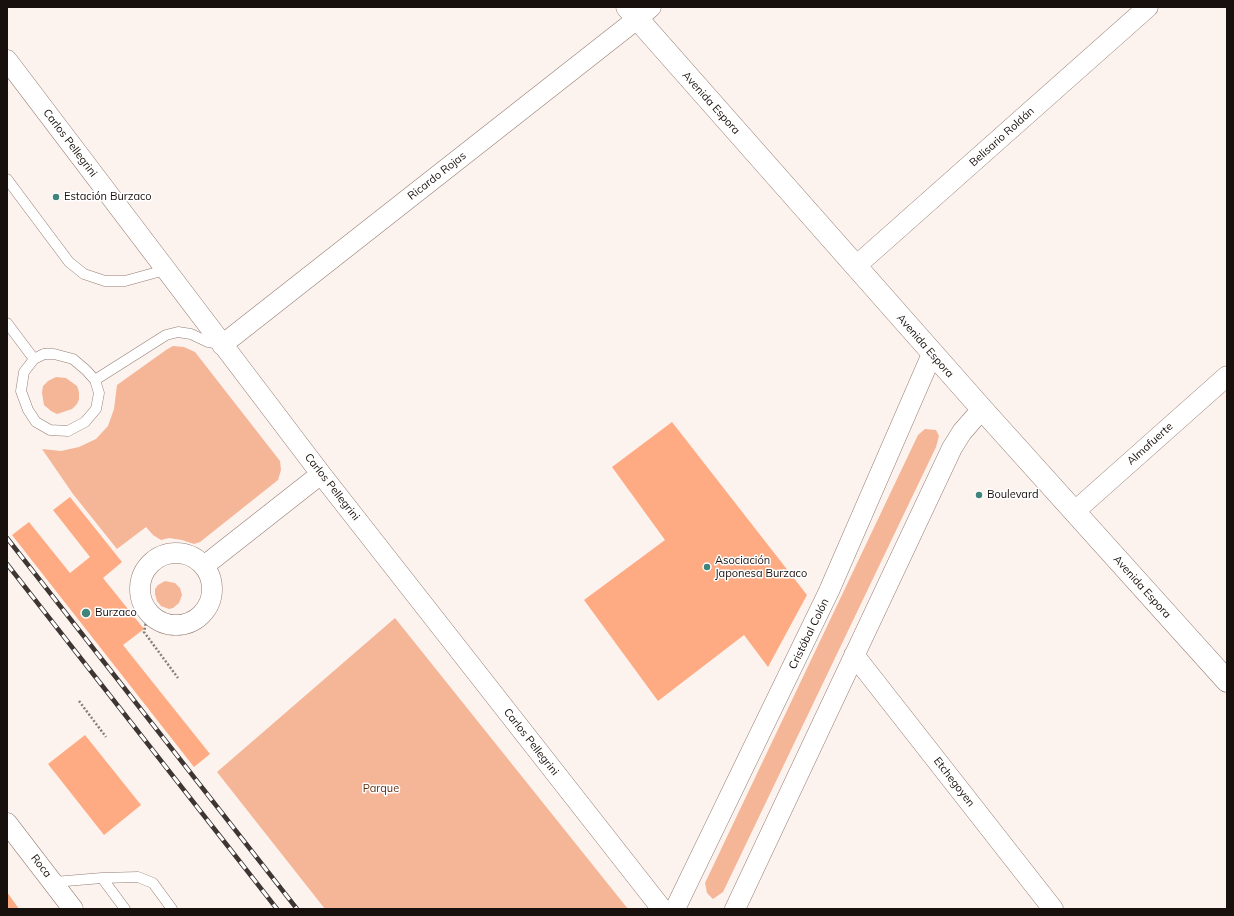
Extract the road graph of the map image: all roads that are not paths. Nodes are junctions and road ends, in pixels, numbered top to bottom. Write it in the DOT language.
graph roads {
  1 [pos="1148,7"];
  2 [pos="638,11"];
  3 [pos="7,60"];
  4 [pos="7,179"];
  5 [pos="856,266"];
  6 [pos="165,270"];
  7 [pos="7,323"];
  8 [pos="222,345"];
  9 [pos="932,354"];
  10 [pos="34,359"];
  11 [pos="1227,376"];
  12 [pos="95,380"];
  13 [pos="982,409"];
  14 [pos="321,474"];
  15 [pos="1074,512"];
  16 [pos="204,566"];
  17 [pos="854,655"];
  18 [pos="1227,681"];
  19 [pos="7,823"];
  20 [pos="102,878"];
  21 [pos="54,882"];
  22 [pos="74,909"];
  23 [pos="125,909"];
  24 [pos="172,909"];
  25 [pos="662,909"];
  26 [pos="675,909"];
  27 [pos="735,909"];
  28 [pos="1053,909"];
  1 -- 5 [label="street, Belisario Roldán"];
  2 -- 5 [label="main road, Avenida Espora"];
  2 -- 8 [label="street, Ricardo Rojas"];
  3 -- 6 [label="street, Carlos Pellegrini"];
  4 -- 6 [label="lane"];
  5 -- 9 [label="main road, Avenida Espora"];
  6 -- 8 [label="street, Carlos Pellegrini"];
  7 -- 10 [label="lane"];
  8 -- 12 [label="lane"];
  8 -- 14 [label="street, Carlos Pellegrini"];
  9 -- 13 [label="main road, Avenida Espora"];
  9 -- 26 [label="street, Cristóbal Colón"];
  10 -- 12 [label="lane"];
  10 -- 12 [label="lane"];
  11 -- 15 [label="street, Almafuerte"];
  13 -- 15 [label="main road, Avenida Espora"];
  13 -- 17 [label="street"];
  14 -- 16 [label="street"];
  14 -- 25 [label="street, Carlos Pellegrini"];
  15 -- 18 [label="main road, Avenida Espora"];
  16 -- 16 [label="street"];
  17 -- 27 [label="street"];
  17 -- 28 [label="street, Etchegoyen"];
  19 -- 21 [label="street, Roca"];
  20 -- 21 [label="lane"];
  20 -- 23 [label="lane"];
  20 -- 24 [label="lane"];
  21 -- 22 [label="street, Roca"];
}
